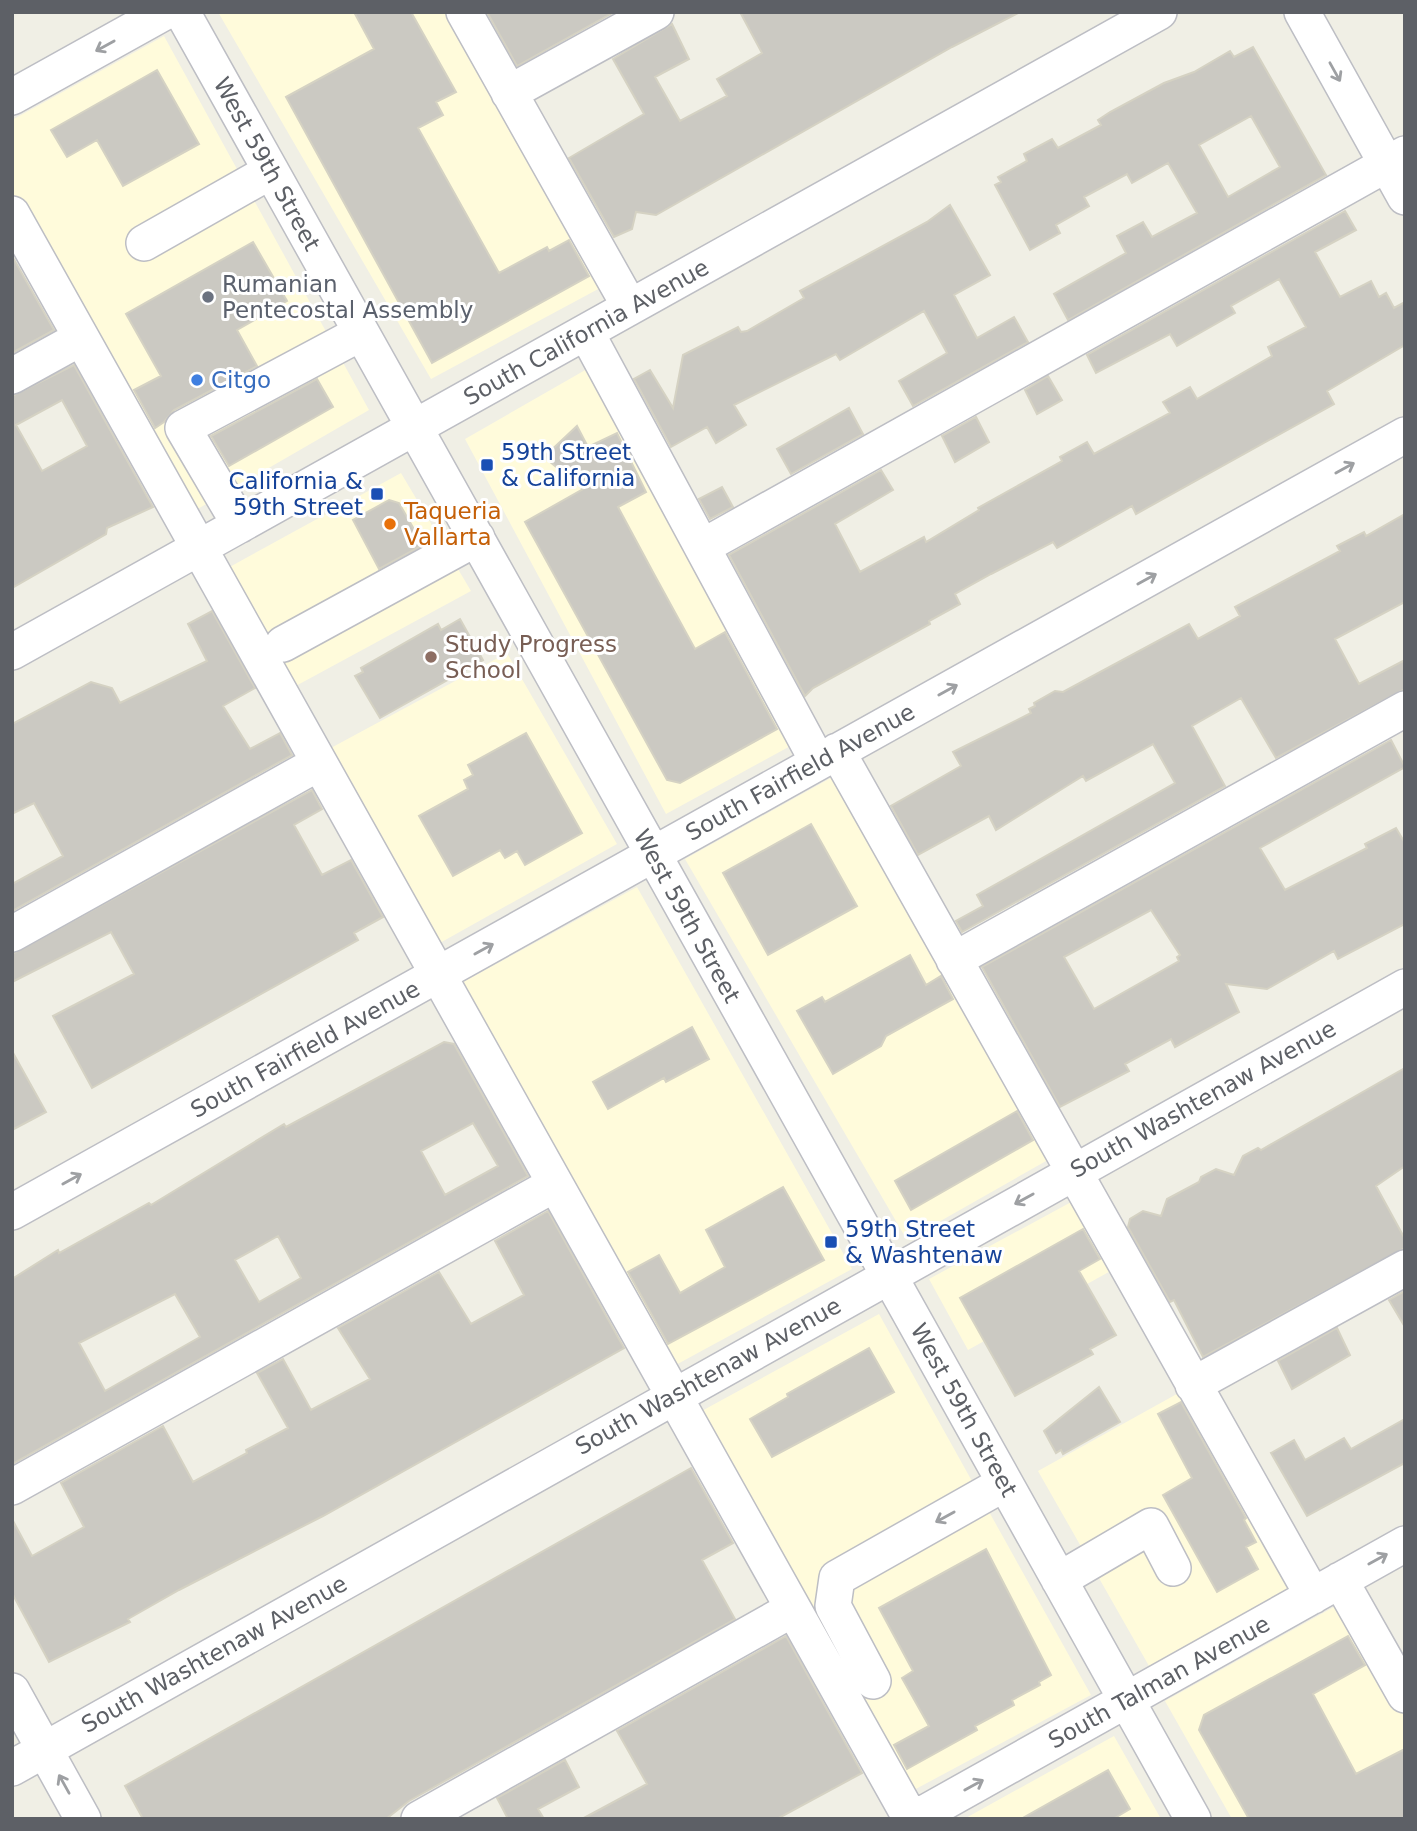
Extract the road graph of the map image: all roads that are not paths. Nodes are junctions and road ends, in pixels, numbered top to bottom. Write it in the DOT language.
graph roads {
  1 [pos="165,12"];
  2 [pos="182,12"];
  3 [pos="464,12"];
  4 [pos="656,12"];
  5 [pos="1159,12"];
  6 [pos="1301,12"];
  7 [pos="509,93"];
  8 [pos="12,97"];
  9 [pos="1396,159"];
  10 [pos="271,171"];
  11 [pos="1405,197"];
  12 [pos="12,214"];
  13 [pos="144,243"];
  14 [pos="630,307"];
  15 [pos="586,332"];
  16 [pos="361,333"];
  17 [pos="81,338"];
  18 [pos="12,376"];
  19 [pos="415,427"];
  20 [pos="1405,435"];
  21 [pos="240,525"];
  22 [pos="477,538"];
  23 [pos="702,547"];
  24 [pos="199,548"];
  25 [pos="283,644"];
  26 [pos="12,652"];
  27 [pos="1405,709"];
  28 [pos="828,757"];
  29 [pos="319,763"];
  30 [pos="653,854"];
  31 [pos="12,934"];
  32 [pos="954,960"];
  33 [pos="438,975"];
  34 [pos="1405,987"];
  35 [pos="1073,1171"];
  36 [pos="555,1184"];
  37 [pos="12,1212"];
  38 [pos="1405,1268"];
  39 [pos="888,1275"];
  40 [pos="1194,1385"];
  41 [pos="674,1395"];
  42 [pos="1005,1483"];
  43 [pos="12,1486"];
  44 [pos="1405,1545"];
  45 [pos="1173,1568"];
  46 [pos="1059,1580"];
  47 [pos="1327,1588"];
  48 [pos="833,1606"];
  49 [pos="798,1616"];
  50 [pos="873,1681"];
  51 [pos="12,1691"];
  52 [pos="1405,1695"];
  53 [pos="1126,1700"];
  54 [pos="45,1749"];
  55 [pos="12,1768"];
  56 [pos="1188,1817"];
  57 [pos="83,1819"];
  58 [pos="419,1819"];
  59 [pos="913,1819"];
  1 -- 8 [label="street, one-way"];
  2 -- 10 [label="street, West 59th Street"];
  3 -- 7 [label="street"];
  4 -- 7 [label="street"];
  5 -- 14 [label="street, South California Avenue"];
  6 -- 9 [label="street, one-way"];
  7 -- 14 [label="street"];
  9 -- 11 [label="street"];
  9 -- 23 [label="street"];
  10 -- 13 [label="street"];
  10 -- 16 [label="street, West 59th Street"];
  12 -- 17 [label="street"];
  14 -- 15 [label="street, South California Avenue"];
  15 -- 19 [label="street, South California Avenue"];
  15 -- 23 [label="street"];
  16 -- 19 [label="street, West 59th Street"];
  16 -- 21 [label="street"];
  17 -- 18 [label="street"];
  17 -- 24 [label="street"];
  19 -- 21 [label="street, South California Avenue"];
  19 -- 22 [label="street, West 59th Street"];
  28 -- 20 [label="street, South Fairfield Avenue, one-way"];
  21 -- 24 [label="street, South California Avenue"];
  22 -- 25 [label="street"];
  22 -- 30 [label="street, West 59th Street"];
  23 -- 28 [label="street"];
  24 -- 26 [label="street, South California Avenue"];
  24 -- 29 [label="street"];
  27 -- 32 [label="street"];
  28 -- 30 [label="street, South Fairfield Avenue"];
  28 -- 32 [label="street"];
  29 -- 31 [label="street"];
  29 -- 33 [label="street"];
  33 -- 30 [label="street, South Fairfield Avenue, one-way"];
  30 -- 39 [label="street, West 59th Street"];
  32 -- 35 [label="street"];
  33 -- 36 [label="street"];
  37 -- 33 [label="street, South Fairfield Avenue, one-way"];
  34 -- 35 [label="street, South Washtenaw Avenue"];
  35 -- 39 [label="street, South Washtenaw Avenue, one-way"];
  35 -- 40 [label="street"];
  36 -- 41 [label="street"];
  36 -- 43 [label="street"];
  38 -- 40 [label="street"];
  39 -- 41 [label="street, South Washtenaw Avenue"];
  39 -- 42 [label="street, West 59th Street"];
  40 -- 47 [label="street"];
  41 -- 49 [label="street"];
  41 -- 54 [label="street, South Washtenaw Avenue"];
  42 -- 46 [label="street, West 59th Street"];
  42 -- 48 [label="street, one-way"];
  47 -- 44 [label="street, South Talman Avenue, one-way"];
  45 -- 46 [label="street"];
  46 -- 53 [label="street, West 59th Street"];
  47 -- 52 [label="street"];
  47 -- 53 [label="street, South Talman Avenue"];
  48 -- 49 [label="street"];
  48 -- 50 [label="street"];
  49 -- 58 [label="street"];
  49 -- 59 [label="street"];
  51 -- 54 [label="street"];
  53 -- 56 [label="street, West 59th Street"];
  59 -- 53 [label="street, South Talman Avenue, one-way"];
  54 -- 55 [label="street, South Washtenaw Avenue"];
  57 -- 54 [label="street, one-way"];
}
